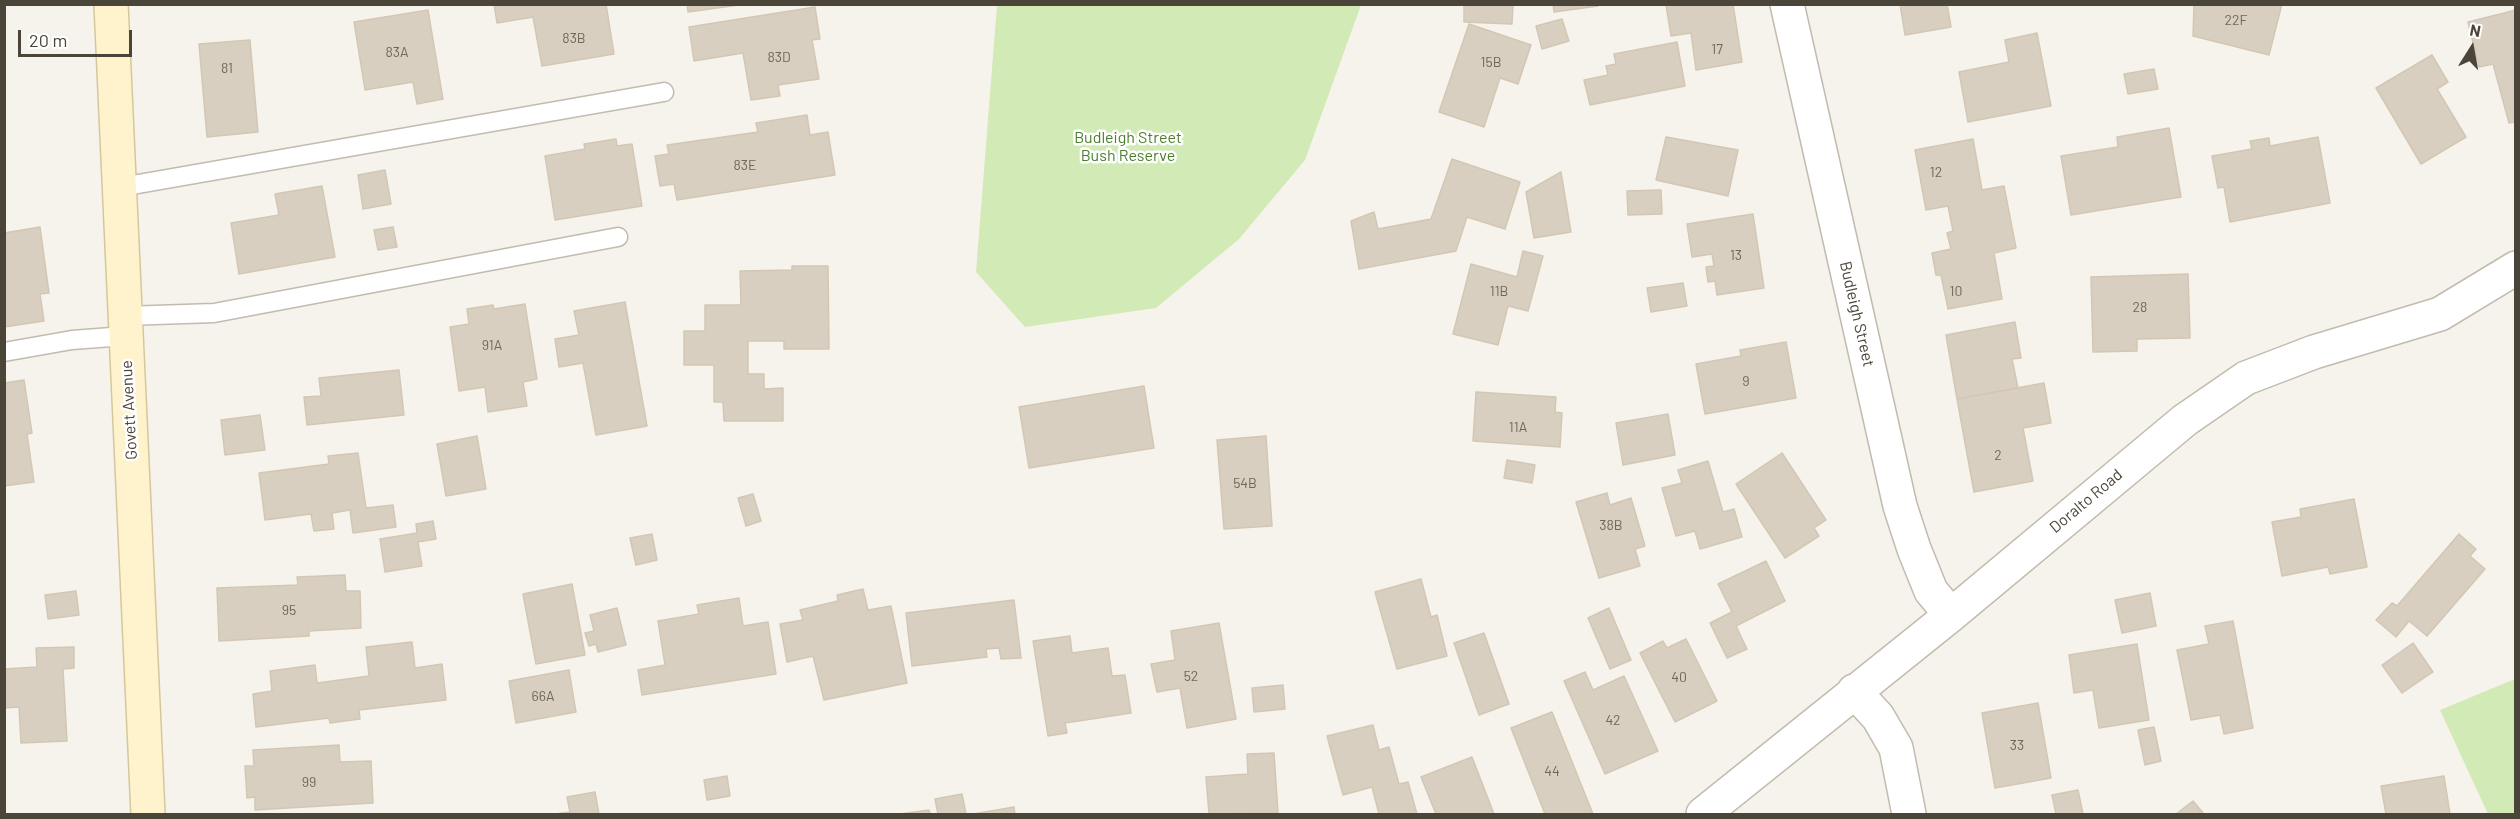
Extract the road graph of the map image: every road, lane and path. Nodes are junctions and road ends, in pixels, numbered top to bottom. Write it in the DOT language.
graph roads {
  1 [pos="111,4"];
  2 [pos="1787,4"];
  3 [pos="664,92"];
  4 [pos="121,188"];
  5 [pos="618,237"];
  6 [pos="2516,268"];
  7 [pos="125,326"];
  8 [pos="4,352"];
  9 [pos="1951,615"];
  10 [pos="1854,691"];
  11 [pos="148,814"];
  12 [pos="1703,814"];
  13 [pos="1909,814"];
  1 -- 4 [label="street, Govett Avenue"];
  2 -- 9 [label="street, Budleigh Street"];
  3 -- 4 [label="lane"];
  4 -- 7 [label="street, Govett Avenue"];
  5 -- 7 [label="lane"];
  6 -- 9 [label="street, Doralto Road"];
  7 -- 8 [label="lane"];
  7 -- 11 [label="street, Govett Avenue"];
  9 -- 10 [label="street, Doralto Road"];
  10 -- 12 [label="street, Doralto Road"];
  10 -- 13 [label="street"];
}
